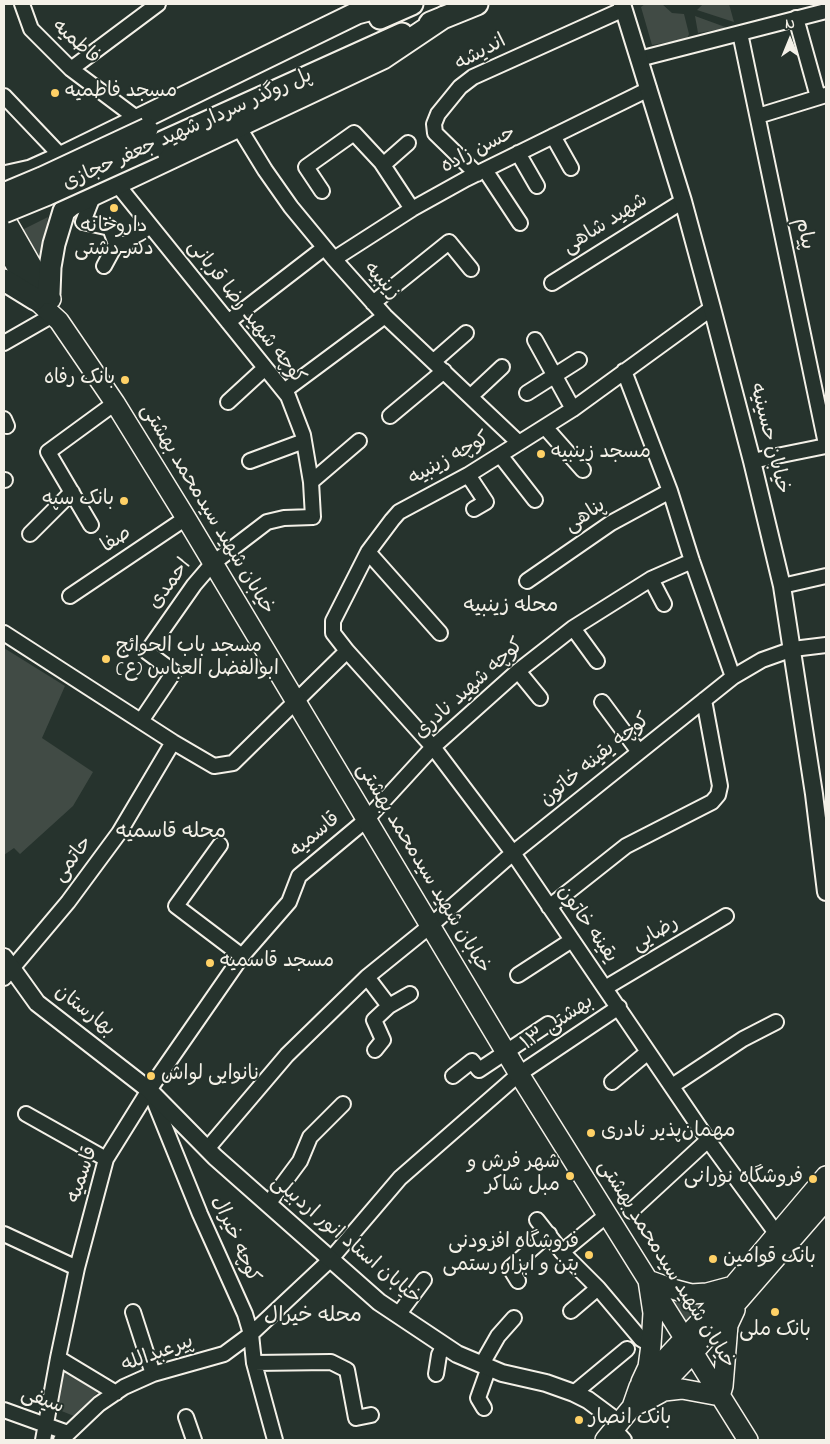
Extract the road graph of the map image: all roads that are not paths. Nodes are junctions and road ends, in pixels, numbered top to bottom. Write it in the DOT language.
graph roads {
  1 [pos="22,4"];
  2 [pos="157,4"];
  3 [pos="412,4"];
  4 [pos="477,4"];
  5 [pos="382,5"];
  6 [pos="623,6"];
  7 [pos="826,11"];
  8 [pos="444,17"];
  9 [pos="796,18"];
  10 [pos="740,33"];
  11 [pos="639,59"];
  12 [pos="71,69"];
  13 [pos="649,89"];
  14 [pos="4,96"];
  15 [pos="822,96"];
  16 [pos="758,116"];
  17 [pos="238,126"];
  18 [pos="553,136"];
  19 [pos="150,140"];
  20 [pos="408,143"];
  21 [pos="518,154"];
  22 [pos="62,157"];
  23 [pos="383,165"];
  24 [pos="571,168"];
  25 [pos="481,172"];
  26 [pos="4,177"];
  27 [pos="116,184"];
  28 [pos="537,186"];
  29 [pos="322,191"];
  30 [pos="4,194"];
  31 [pos="94,194"];
  32 [pos="682,200"];
  33 [pos="412,209"];
  34 [pos="4,212"];
  35 [pos="4,217"];
  36 [pos="520,223"];
  37 [pos="150,226"];
  38 [pos="116,244"];
  39 [pos="4,245"];
  40 [pos="324,248"];
  41 [pos="334,259"];
  42 [pos="104,266"];
  43 [pos="472,269"];
  44 [pos="4,280"];
  45 [pos="552,283"];
  46 [pos="42,296"];
  47 [pos="373,303"];
  48 [pos="712,308"];
  49 [pos="385,316"];
  50 [pos="56,318"];
  51 [pos="228,322"];
  52 [pos="466,333"];
  53 [pos="535,340"];
  54 [pos="4,343"];
  55 [pos="579,360"];
  56 [pos="434,361"];
  57 [pos="502,367"];
  58 [pos="265,368"];
  59 [pos="444,371"];
  60 [pos="624,371"];
  61 [pos="556,375"];
  62 [pos="284,391"];
  63 [pos="527,393"];
  64 [pos="471,396"];
  65 [pos="228,402"];
  66 [pos="115,403"];
  67 [pos="573,410"];
  68 [pos="390,416"];
  69 [pos="545,427"];
  70 [pos="304,441"];
  71 [pos="359,441"];
  72 [pos="519,443"];
  73 [pos="826,445"];
  74 [pos="500,455"];
  75 [pos="752,460"];
  76 [pos="250,461"];
  77 [pos="583,470"];
  78 [pos="468,475"];
  79 [pos="311,482"];
  80 [pos="670,491"];
  81 [pos="72,492"];
  82 [pos="535,500"];
  83 [pos="474,509"];
  84 [pos="186,518"];
  85 [pos="91,525"];
  86 [pos="30,534"];
  87 [pos="368,552"];
  88 [pos="692,561"];
  89 [pos="212,564"];
  90 [pos="826,576"];
  91 [pos="651,579"];
  92 [pos="527,581"];
  93 [pos="782,586"];
  94 [pos="70,596"];
  95 [pos="664,604"];
  96 [pos="573,628"];
  97 [pos="4,633"];
  98 [pos="440,633"];
  99 [pos="826,645"];
  100 [pos="792,649"];
  101 [pos="347,650"];
  102 [pos="597,662"];
  103 [pos="518,671"];
  104 [pos="733,677"];
  105 [pos="540,698"];
  106 [pos="704,700"];
  107 [pos="296,702"];
  108 [pos="602,702"];
  109 [pos="141,721"];
  110 [pos="173,742"];
  111 [pos="433,747"];
  112 [pos="639,752"];
  113 [pos="820,793"];
  114 [pos="366,820"];
  115 [pos="220,845"];
  116 [pos="512,853"];
  117 [pos="826,892"];
  118 [pos="549,907"];
  119 [pos="726,916"];
  120 [pos="430,926"];
  121 [pos="572,940"];
  122 [pos="242,956"];
  123 [pos="6,968"];
  124 [pos="518,975"];
  125 [pos="367,977"];
  126 [pos="605,988"];
  127 [pos="410,994"];
  128 [pos="388,1006"];
  129 [pos="619,1007"];
  130 [pos="776,1022"];
  131 [pos="548,1024"];
  132 [pos="375,1050"];
  133 [pos="506,1052"];
  134 [pos="648,1052"];
  135 [pos="519,1074"];
  136 [pos="453,1076"];
  137 [pos="612,1082"];
  138 [pos="672,1086"];
  139 [pos="149,1090"];
  140 [pos="343,1104"];
  141 [pos="26,1114"];
  142 [pos="708,1140"];
  143 [pos="207,1149"];
  144 [pos="106,1159"];
  145 [pos="826,1176"];
  146 [pos="826,1200"];
  147 [pos="268,1204"];
  148 [pos="631,1211"];
  149 [pos="608,1215"];
  150 [pos="537,1220"];
  151 [pos="776,1233"];
  152 [pos="4,1234"];
  153 [pos="548,1234"];
  154 [pos="562,1252"];
  155 [pos="330,1260"];
  156 [pos="77,1268"];
  157 [pos="424,1280"];
  158 [pos="648,1280"];
  159 [pos="518,1281"];
  160 [pos="733,1286"];
  161 [pos="598,1288"];
  162 [pos="737,1304"];
  163 [pos="571,1311"];
  164 [pos="133,1312"];
  165 [pos="398,1315"];
  166 [pos="514,1318"];
  167 [pos="251,1334"];
  168 [pos="444,1345"];
  169 [pos="651,1345"];
  170 [pos="689,1346"];
  171 [pos="627,1349"];
  172 [pos="58,1358"];
  173 [pos="254,1363"];
  174 [pos="485,1366"];
  175 [pos="153,1374"];
  176 [pos="436,1374"];
  177 [pos="116,1393"];
  178 [pos="574,1393"];
  179 [pos="720,1396"];
  180 [pos="640,1398"];
  181 [pos="484,1408"];
  182 [pos="4,1410"];
  183 [pos="370,1415"];
  184 [pos="186,1417"];
  185 [pos="46,1424"];
  186 [pos="615,1433"];
  187 [pos="64,1436"];
  188 [pos="43,1440"];
  189 [pos="194,1440"];
  190 [pos="275,1440"];
  191 [pos="748,1440"];
  1 -- 12 [label="street, فاطمیه"];
  2 -- 12 [label="street"];
  3 -- 19 [label="main road, پل روگذر سردار شهید جعفر حجازی"];
  4 -- 8 [label="main road"];
  5 -- 19 [label="main road"];
  6 -- 11 [label="street, خیابان حسینیه"];
  6 -- 25 [label="street, اندیشه"];
  7 -- 9 [label="street"];
  8 -- 17 [label="main road"];
  8 -- 19 [label="main road, پل روگذر سردار شهید جعفر حجازی"];
  9 -- 10 [label="street"];
  9 -- 15 [label="street"];
  10 -- 11 [label="street"];
  10 -- 16 [label="street, پیام"];
  11 -- 13 [label="street, خیابان حسینیه"];
  12 -- 19 [label="street, فاطمیه"];
  13 -- 18 [label="street, حسن زاده"];
  13 -- 32 [label="street, خیابان حسینیه"];
  14 -- 22 [label="street"];
  15 -- 16 [label="street"];
  16 -- 73 [label="street, پیام"];
  17 -- 19 [label="main road"];
  17 -- 40 [label="street, زینبیه"];
  18 -- 21 [label="street, حسن زاده"];
  18 -- 24 [label="street"];
  19 -- 22 [label="main road"];
  19 -- 27 [label="main road"];
  19 -- 30 [label="main road, پل روگذر سردار شهید جعفر حجازی, bridge"];
  19 -- 34 [label="main road, پل روگذر سردار شهید جعفر حجازی, bridge"];
  20 -- 23 [label="street"];
  21 -- 25 [label="street, حسن زاده"];
  21 -- 28 [label="street"];
  22 -- 26 [label="main road"];
  23 -- 29 [label="street"];
  23 -- 33 [label="street"];
  25 -- 33 [label="street, حسن زاده"];
  25 -- 36 [label="street"];
  27 -- 31 [label="main road"];
  27 -- 37 [label="street, کوچه شهید رضا قربانی"];
  31 -- 38 [label="street"];
  31 -- 46 [label="main road"];
  32 -- 45 [label="street, شهید شاهی"];
  32 -- 48 [label="street, خیابان حسینیه"];
  33 -- 41 [label="street, حسن زاده"];
  35 -- 46 [label="main road, خیابان شهید سیدمحمد بهشتی"];
  37 -- 38 [label="street"];
  37 -- 51 [label="street, کوچه شهید رضا قربانی"];
  38 -- 42 [label="street"];
  39 -- 46 [label="main road, خیابان شهید سیدمحمد بهشتی"];
  40 -- 41 [label="street, زینبیه"];
  40 -- 51 [label="street"];
  41 -- 47 [label="street, زینبیه"];
  43 -- 47 [label="street"];
  44 -- 46 [label="main road"];
  46 -- 50 [label="main road, خیابان شهید سیدمحمد بهشتی"];
  47 -- 49 [label="street, زینبیه"];
  48 -- 60 [label="street, کوچه زینبیه"];
  48 -- 75 [label="street, خیابان حسینیه"];
  49 -- 56 [label="street, زینبیه"];
  49 -- 62 [label="street"];
  50 -- 54 [label="street"];
  50 -- 66 [label="main road, خیابان شهید سیدمحمد بهشتی"];
  51 -- 58 [label="street, کوچه شهید رضا قربانی"];
  52 -- 56 [label="street"];
  53 -- 61 [label="street"];
  55 -- 61 [label="street"];
  56 -- 59 [label="street, زینبیه"];
  57 -- 64 [label="street"];
  58 -- 62 [label="street, کوچه شهید رضا قربانی"];
  58 -- 65 [label="street"];
  59 -- 64 [label="street, زینبیه"];
  59 -- 68 [label="street"];
  60 -- 67 [label="street, کوچه زینبیه"];
  60 -- 80 [label="street"];
  61 -- 63 [label="street"];
  61 -- 67 [label="street"];
  62 -- 70 [label="street, کوچه شهید رضا قربانی"];
  64 -- 72 [label="street, زینبیه"];
  66 -- 81 [label="street"];
  66 -- 84 [label="main road, خیابان شهید سیدمحمد بهشتی"];
  67 -- 69 [label="street, کوچه زینبیه"];
  69 -- 72 [label="street, کوچه زینبیه"];
  69 -- 77 [label="street"];
  70 -- 76 [label="street"];
  70 -- 79 [label="street, کوچه شهید رضا قربانی"];
  71 -- 79 [label="street"];
  72 -- 74 [label="street, کوچه زینبیه"];
  73 -- 75 [label="street"];
  74 -- 78 [label="street, کوچه زینبیه"];
  74 -- 82 [label="street"];
  75 -- 93 [label="street, خیابان حسینیه"];
  78 -- 83 [label="street"];
  78 -- 87 [label="street, کوچه زینبیه"];
  79 -- 89 [label="street, کوچه شهید رضا قربانی"];
  80 -- 88 [label="street"];
  80 -- 92 [label="street, پناهی"];
  81 -- 85 [label="street"];
  81 -- 86 [label="street"];
  84 -- 89 [label="main road, خیابان شهید سیدمحمد بهشتی"];
  84 -- 94 [label="street, صفا"];
  87 -- 98 [label="street"];
  87 -- 101 [label="street, کوچه زینبیه"];
  88 -- 91 [label="street, کوچه شهید نادری"];
  88 -- 104 [label="street"];
  89 -- 107 [label="main road, خیابان شهید سیدمحمد بهشتی"];
  89 -- 109 [label="street, احمدی"];
  90 -- 93 [label="street"];
  91 -- 95 [label="street"];
  91 -- 96 [label="street, کوچه شهید نادری"];
  93 -- 100 [label="street, خیابان حسینیه"];
  96 -- 102 [label="street"];
  96 -- 103 [label="street, کوچه شهید نادری"];
  97 -- 109 [label="street"];
  99 -- 100 [label="street, کوچه یقینه خاتون"];
  100 -- 104 [label="street, کوچه یقینه خاتون"];
  100 -- 113 [label="street, خیابان حسینیه"];
  101 -- 107 [label="street"];
  101 -- 111 [label="street, یقینه خاتون"];
  103 -- 105 [label="street"];
  103 -- 111 [label="street, کوچه شهید نادری"];
  104 -- 106 [label="street, کوچه یقینه خاتون"];
  106 -- 112 [label="street, کوچه یقینه خاتون"];
  106 -- 118 [label="street"];
  107 -- 110 [label="street"];
  107 -- 114 [label="main road, خیابان شهید سیدمحمد بهشتی"];
  108 -- 112 [label="street"];
  109 -- 110 [label="street"];
  110 -- 123 [label="street, حاتمی"];
  111 -- 114 [label="street, کوچه شهید نادری"];
  111 -- 116 [label="street, یقینه خاتون"];
  112 -- 116 [label="street, کوچه یقینه خاتون"];
  113 -- 117 [label="street, خیابان حسینیه"];
  114 -- 120 [label="main road, خیابان شهید سیدمحمد بهشتی"];
  114 -- 122 [label="street, قاسمیه"];
  115 -- 122 [label="street"];
  116 -- 118 [label="street, یقینه خاتون"];
  116 -- 120 [label="street, کوچه یقینه خاتون"];
  118 -- 121 [label="street, یقینه خاتون"];
  119 -- 126 [label="street, رضایی"];
  120 -- 125 [label="street, کوچه یقینه خاتون"];
  120 -- 133 [label="main road, خیابان شهید سیدمحمد بهشتی"];
  121 -- 124 [label="street"];
  121 -- 126 [label="street, یقینه خاتون"];
  122 -- 139 [label="street, قاسمیه"];
  123 -- 139 [label="street, بهارستان"];
  125 -- 128 [label="street"];
  125 -- 143 [label="street, کوچه یقینه خاتون"];
  126 -- 129 [label="street, یقینه خاتون"];
  127 -- 128 [label="street"];
  128 -- 132 [label="street"];
  129 -- 134 [label="street, یقینه خاتون"];
  129 -- 135 [label="street, بهشتی ۱۳"];
  130 -- 138 [label="street"];
  131 -- 133 [label="street"];
  133 -- 135 [label="main road, خیابان شهید سیدمحمد بهشتی"];
  133 -- 136 [label="street"];
  134 -- 137 [label="street"];
  134 -- 138 [label="street, یقینه خاتون"];
  135 -- 149 [label="main road, خیابان شهید سیدمحمد بهشتی"];
  135 -- 155 [label="street, بهشتی ۱۳"];
  138 -- 142 [label="street, یقینه خاتون"];
  139 -- 143 [label="street, خیابان استاد انور اردبیلی"];
  139 -- 144 [label="street, قاسمیه"];
  139 -- 167 [label="street, کوچه خیرال"];
  140 -- 147 [label="street"];
  141 -- 144 [label="street"];
  142 -- 148 [label="street"];
  142 -- 151 [label="street, یقینه خاتون"];
  143 -- 147 [label="street, خیابان استاد انور اردبیلی"];
  144 -- 156 [label="street, قاسمیه"];
  145 -- 151 [label="main road"];
  146 -- 162 [label="main road"];
  147 -- 155 [label="street, خیابان استاد انور اردبیلی"];
  149 -- 154 [label="street"];
  149 -- 158 [label="main road, خیابان شهید سیدمحمد بهشتی"];
  150 -- 153 [label="street"];
  151 -- 160 [label="main road"];
  152 -- 156 [label="street"];
  153 -- 154 [label="street"];
  153 -- 159 [label="street"];
  154 -- 161 [label="street"];
  155 -- 165 [label="street, خیابان استاد انور اردبیلی"];
  155 -- 167 [label="street, پیرعبدالله"];
  156 -- 172 [label="street, قاسمیه"];
  157 -- 165 [label="street"];
  158 -- 160 [label="main road"];
  158 -- 169 [label="main road"];
  158 -- 170 [label="main road, خیابان شهید سیدمحمد بهشتی"];
  160 -- 170 [label="main road"];
  161 -- 163 [label="street"];
  161 -- 169 [label="street"];
  162 -- 170 [label="main road"];
  162 -- 179 [label="main road"];
  164 -- 175 [label="street"];
  165 -- 168 [label="street, خیابان استاد انور اردبیلی"];
  166 -- 174 [label="street"];
  167 -- 173 [label="street, کوچه خیرال"];
  167 -- 175 [label="street, پیرعبدالله"];
  168 -- 174 [label="street, خیابان استاد انور اردبیلی"];
  168 -- 176 [label="street"];
  169 -- 180 [label="main road"];
  170 -- 179 [label="main road, خیابان شهید سیدمحمد بهشتی"];
  170 -- 180 [label="main road"];
  171 -- 178 [label="street"];
  172 -- 177 [label="street"];
  172 -- 185 [label="street, قاسمیه"];
  173 -- 183 [label="street"];
  173 -- 190 [label="street, کوچه خیرال"];
  174 -- 178 [label="street, خیابان استاد انور اردبیلی"];
  174 -- 181 [label="street"];
  175 -- 177 [label="street, پیرعبدالله"];
  177 -- 187 [label="street, پیرعبدالله"];
  178 -- 186 [label="street, خیابان استاد انور اردبیلی"];
  179 -- 180 [label="main road"];
  179 -- 191 [label="main road, خیابان شهید سیدمحمد بهشتی"];
  180 -- 186 [label="main road"];
  182 -- 185 [label="street, سیفی"];
  184 -- 189 [label="street"];
  185 -- 187 [label="street, سیفی"];
  185 -- 188 [label="street, قاسمیه"];
}
